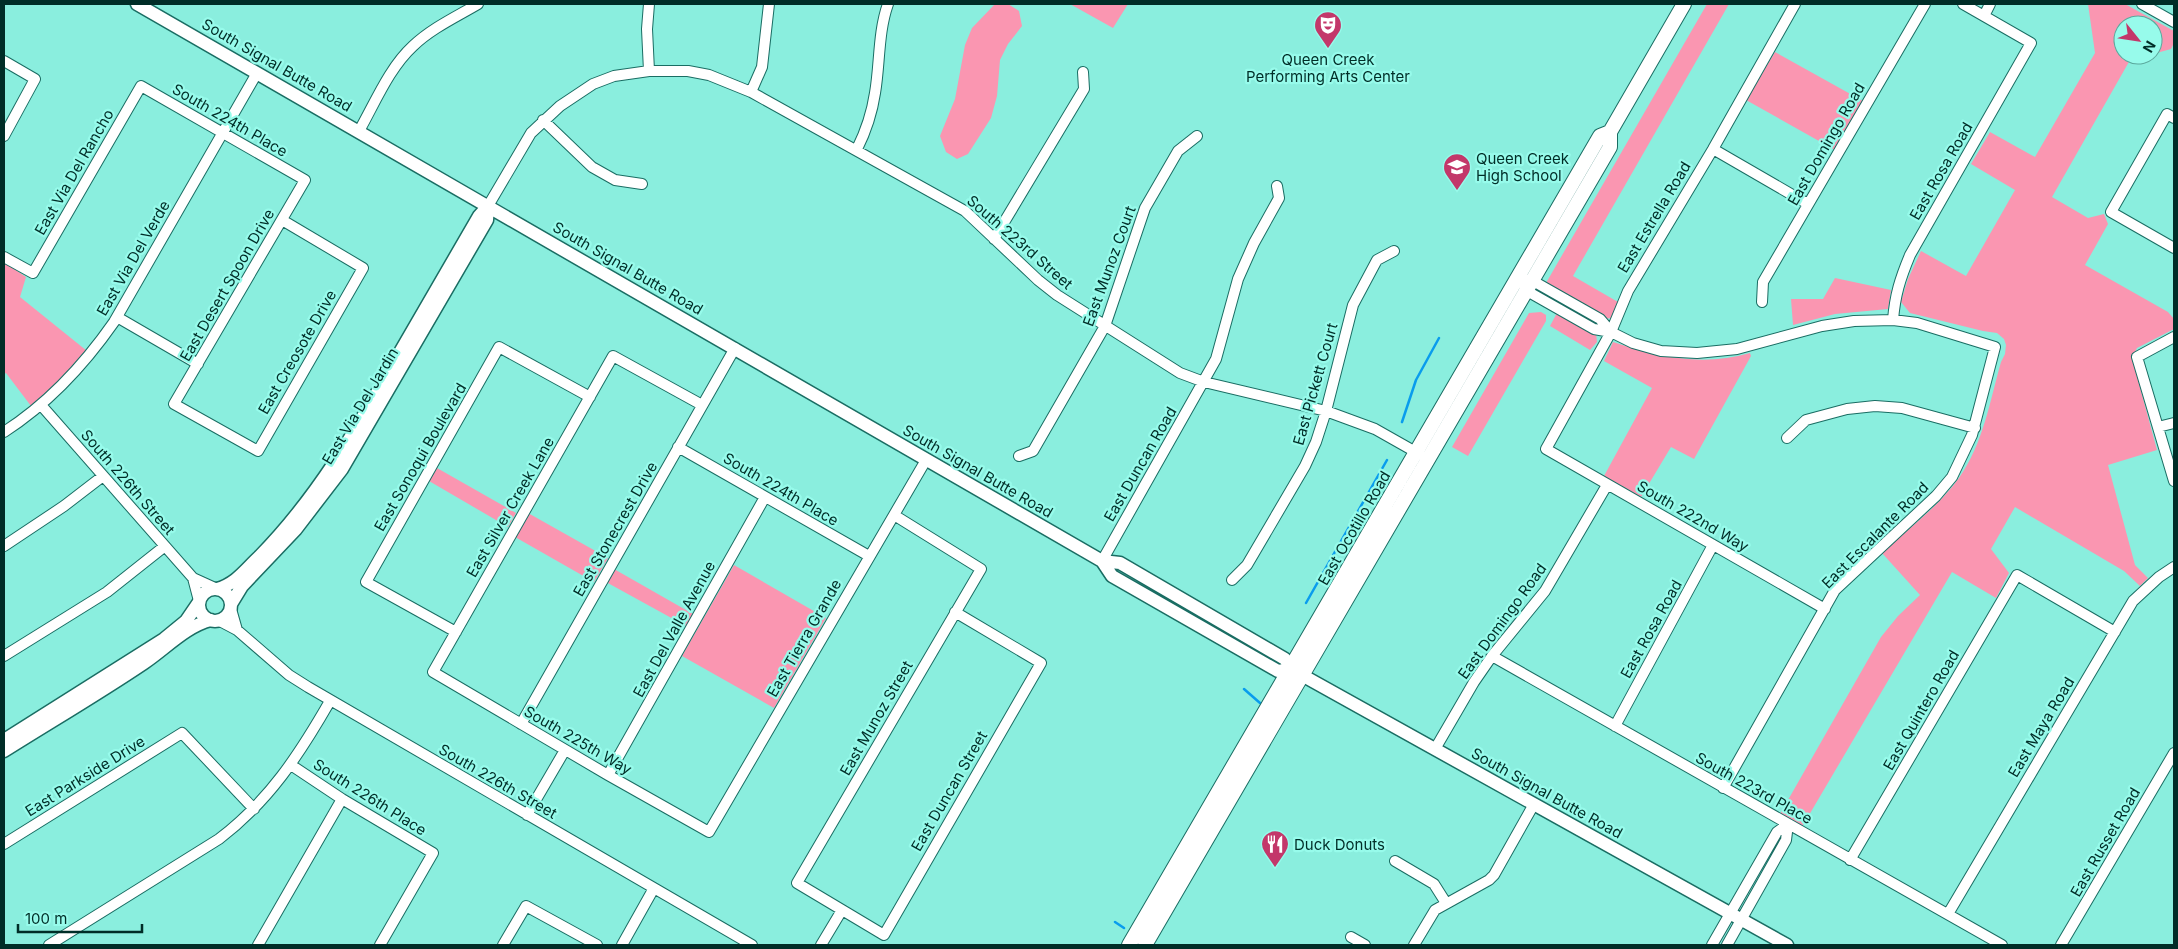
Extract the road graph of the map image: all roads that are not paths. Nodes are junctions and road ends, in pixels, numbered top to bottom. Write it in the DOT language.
graph roads {
  1 [pos="137,4"];
  2 [pos="478,4"];
  3 [pos="649,4"];
  4 [pos="769,4"];
  5 [pos="888,4"];
  6 [pos="1684,4"];
  7 [pos="1795,4"];
  8 [pos="1925,4"];
  9 [pos="1963,4"];
  10 [pos="1990,4"];
  11 [pos="2142,4"];
  12 [pos="1984,16"];
  13 [pos="2174,22"];
  14 [pos="4,60"];
  15 [pos="650,71"];
  16 [pos="1083,72"];
  17 [pos="257,73"];
  18 [pos="141,86"];
  19 [pos="751,92"];
  20 [pos="2171,116"];
  21 [pos="543,120"];
  22 [pos="359,131"];
  23 [pos="223,132"];
  24 [pos="1610,132"];
  25 [pos="4,136"];
  26 [pos="1197,136"];
  27 [pos="857,149"];
  28 [pos="1713,149"];
  29 [pos="305,180"];
  30 [pos="642,184"];
  31 [pos="1277,186"];
  32 [pos="1808,204"];
  33 [pos="488,206"];
  34 [pos="282,220"];
  35 [pos="994,239"];
  36 [pos="2174,248"];
  37 [pos="1394,251"];
  38 [pos="4,257"];
  39 [pos="1517,278"];
  40 [pos="1530,286"];
  41 [pos="1762,302"];
  42 [pos="117,317"];
  43 [pos="1893,320"];
  44 [pos="1106,326"];
  45 [pos="1611,332"];
  46 [pos="2174,337"];
  47 [pos="735,348"];
  48 [pos="198,364"];
  49 [pos="1204,382"];
  50 [pos="590,397"];
  51 [pos="174,404"];
  52 [pos="702,404"];
  53 [pos="41,405"];
  54 [pos="1326,410"];
  55 [pos="2174,423"];
  56 [pos="1975,428"];
  57 [pos="2158,428"];
  58 [pos="4,432"];
  59 [pos="1787,438"];
  60 [pos="678,447"];
  61 [pos="1546,449"];
  62 [pos="1019,456"];
  63 [pos="1423,456"];
  64 [pos="926,460"];
  65 [pos="103,476"];
  66 [pos="2174,481"];
  67 [pos="1607,485"];
  68 [pos="765,497"];
  69 [pos="894,515"];
  70 [pos="1713,545"];
  71 [pos="4,546"];
  72 [pos="165,546"];
  73 [pos="869,556"];
  74 [pos="1102,561"];
  75 [pos="2174,567"];
  76 [pos="193,578"];
  77 [pos="1232,580"];
  78 [pos="216,588"];
  79 [pos="199,602"];
  80 [pos="231,606"];
  81 [pos="1825,609"];
  82 [pos="955,612"];
  83 [pos="215,620"];
  84 [pos="237,630"];
  85 [pos="456,632"];
  86 [pos="2115,632"];
  87 [pos="4,656"];
  88 [pos="1492,656"];
  89 [pos="432,672"];
  90 [pos="1297,673"];
  91 [pos="330,701"];
  92 [pos="521,724"];
  93 [pos="1615,726"];
  94 [pos="4,740"];
  95 [pos="1435,749"];
  96 [pos="565,750"];
  97 [pos="4,751"];
  98 [pos="2174,753"];
  99 [pos="292,765"];
  100 [pos="608,775"];
  101 [pos="1723,788"];
  102 [pos="342,799"];
  103 [pos="1534,804"];
  104 [pos="254,809"];
  105 [pos="528,815"];
  106 [pos="1788,824"];
  107 [pos="709,832"];
  108 [pos="4,844"];
  109 [pos="1850,860"];
  110 [pos="1394,861"];
  111 [pos="654,888"];
  112 [pos="1446,903"];
  113 [pos="842,910"];
  114 [pos="1948,914"];
  115 [pos="1736,917"];
  116 [pos="1351,937"];
  117 [pos="49,945"];
  118 [pos="258,945"];
  119 [pos="380,945"];
  120 [pos="503,945"];
  121 [pos="597,945"];
  122 [pos="622,945"];
  123 [pos="752,945"];
  124 [pos="820,945"];
  125 [pos="1129,945"];
  126 [pos="1145,945"];
  127 [pos="1366,945"];
  128 [pos="1414,945"];
  129 [pos="1712,945"];
  130 [pos="1728,945"];
  131 [pos="1787,945"];
  132 [pos="2002,945"];
  133 [pos="2061,945"];
  1 -- 17 [label="street, South Signal Butte Road"];
  2 -- 22 [label="street"];
  3 -- 15 [label="street"];
  4 -- 19 [label="street"];
  5 -- 27 [label="street"];
  6 -- 24 [label="main road, East Ocotillo Road"];
  7 -- 28 [label="street, East Estrella Road"];
  8 -- 32 [label="street, East Domingo Road"];
  9 -- 12 [label="street"];
  10 -- 12 [label="street"];
  11 -- 13 [label="street"];
  12 -- 43 [label="street, East Rosa Road"];
  14 -- 25 [label="street"];
  15 -- 19 [label="street, South 223rd Street"];
  15 -- 21 [label="street, East Via Del Jardin"];
  16 -- 35 [label="street"];
  17 -- 22 [label="street, South Signal Butte Road"];
  17 -- 23 [label="street, East Via Del Verde"];
  18 -- 23 [label="street, South 224th Place"];
  18 -- 38 [label="street, East Via Del Rancho"];
  19 -- 27 [label="street, South 223rd Street"];
  20 -- 36 [label="street"];
  21 -- 30 [label="street"];
  21 -- 33 [label="street, East Via Del Jardin"];
  22 -- 33 [label="street, South Signal Butte Road"];
  23 -- 29 [label="street, South 224th Place"];
  23 -- 42 [label="street, East Via Del Verde"];
  24 -- 39 [label="main road, East Ocotillo Road"];
  24 -- 40 [label="main road, East Ocotillo Road"];
  26 -- 44 [label="street, East Munoz Court"];
  27 -- 35 [label="street, South 223rd Street"];
  28 -- 32 [label="street"];
  28 -- 45 [label="street, East Estrella Road"];
  29 -- 34 [label="street, East Desert Spoon Drive"];
  31 -- 49 [label="street, East Duncan Road"];
  32 -- 41 [label="street, East Domingo Road"];
  33 -- 47 [label="street, South Signal Butte Road"];
  33 -- 78 [label="street, East Via Del Jardin"];
  33 -- 80 [label="street, East Via Del Jardin"];
  34 -- 48 [label="street, East Desert Spoon Drive"];
  34 -- 51 [label="street, East Creosote Drive"];
  35 -- 44 [label="street, South 223rd Street"];
  37 -- 54 [label="street, East Pickett Court"];
  39 -- 40 [label="street"];
  39 -- 63 [label="main road, East Ocotillo Road"];
  40 -- 45 [label="street"];
  40 -- 63 [label="main road, East Ocotillo Road"];
  42 -- 48 [label="street"];
  42 -- 53 [label="street, East Via Del Verde"];
  43 -- 45 [label="street"];
  43 -- 56 [label="street, East Escalante Road"];
  44 -- 49 [label="street, South 223rd Street"];
  44 -- 62 [label="street, East Munoz Court"];
  45 -- 61 [label="street, East Estrella Road"];
  46 -- 57 [label="street"];
  47 -- 52 [label="street, East Stonecrest Drive"];
  47 -- 64 [label="street, South Signal Butte Road"];
  48 -- 51 [label="street, East Desert Spoon Drive"];
  49 -- 54 [label="street, South 223rd Street"];
  49 -- 74 [label="street, East Duncan Road"];
  50 -- 52 [label="street, East Silver Creek Lane"];
  50 -- 85 [label="street, East Silver Creek Lane"];
  50 -- 85 [label="street, East Sonoqui Boulevard"];
  52 -- 60 [label="street, East Stonecrest Drive"];
  53 -- 58 [label="street, East Via Del Verde"];
  53 -- 65 [label="street, South 226th Street"];
  54 -- 63 [label="street, South 223rd Street"];
  54 -- 77 [label="street, East Pickett Court"];
  55 -- 57 [label="street"];
  56 -- 59 [label="street"];
  56 -- 81 [label="street, East Escalante Road"];
  57 -- 66 [label="street"];
  60 -- 68 [label="street, South 224th Place"];
  60 -- 92 [label="street, East Stonecrest Drive"];
  61 -- 67 [label="street, South 222nd Way"];
  63 -- 90 [label="main road, East Ocotillo Road"];
  64 -- 69 [label="street, East Tierra Grande"];
  64 -- 74 [label="street, South Signal Butte Road"];
  65 -- 71 [label="street"];
  65 -- 72 [label="street, South 226th Street"];
  67 -- 70 [label="street, South 222nd Way"];
  67 -- 88 [label="street, East Domingo Road"];
  68 -- 73 [label="street, South 224th Place"];
  68 -- 100 [label="street, East Del Valle Avenue"];
  69 -- 73 [label="street, East Tierra Grande"];
  69 -- 82 [label="street, East Munoz Street"];
  70 -- 81 [label="street, South 222nd Way"];
  70 -- 93 [label="street, East Rosa Road"];
  72 -- 76 [label="street, South 226th Street"];
  72 -- 87 [label="street"];
  73 -- 107 [label="street, East Tierra Grande"];
  74 -- 90 [label="street, South Signal Butte Road"];
  75 -- 86 [label="street, East Maya Road"];
  76 -- 78 [label="street, South 226th Street"];
  76 -- 79 [label="street, South 226th Street"];
  78 -- 79 [label="street"];
  78 -- 80 [label="street"];
  79 -- 83 [label="street"];
  79 -- 94 [label="street"];
  80 -- 83 [label="street"];
  80 -- 84 [label="street"];
  81 -- 101 [label="street, East Escalante Road"];
  82 -- 113 [label="street, East Munoz Street"];
  82 -- 113 [label="street, East Duncan Street"];
  83 -- 84 [label="street, South 226th Street"];
  83 -- 97 [label="street"];
  84 -- 91 [label="street, South 226th Street"];
  85 -- 89 [label="street, East Silver Creek Lane"];
  86 -- 109 [label="street, East Quintero Road"];
  86 -- 114 [label="street, East Maya Road"];
  88 -- 93 [label="street, South 223rd Place"];
  88 -- 95 [label="street, East Domingo Road"];
  89 -- 92 [label="street, South 225th Way"];
  90 -- 95 [label="street, South Signal Butte Road"];
  90 -- 125 [label="main road, East Ocotillo Road"];
  90 -- 126 [label="main road, East Ocotillo Road"];
  91 -- 99 [label="street"];
  91 -- 105 [label="street, South 226th Street"];
  92 -- 96 [label="street, South 225th Way"];
  93 -- 101 [label="street, South 223rd Place"];
  95 -- 103 [label="street, South Signal Butte Road"];
  96 -- 100 [label="street, South 225th Way"];
  96 -- 105 [label="street"];
  98 -- 133 [label="street, East Russet Road"];
  99 -- 102 [label="street, South 226th Place"];
  99 -- 104 [label="street"];
  100 -- 107 [label="street, South 225th Way"];
  101 -- 106 [label="street, South 223rd Place"];
  102 -- 118 [label="street"];
  102 -- 119 [label="street, South 226th Place"];
  103 -- 112 [label="street"];
  103 -- 115 [label="street, South Signal Butte Road"];
  104 -- 108 [label="street, East Parkside Drive"];
  104 -- 117 [label="street"];
  105 -- 111 [label="street, South 226th Street"];
  106 -- 109 [label="street, South 223rd Place"];
  106 -- 115 [label="street"];
  109 -- 114 [label="street, South 223rd Place"];
  110 -- 112 [label="street"];
  111 -- 122 [label="street"];
  111 -- 123 [label="street, South 226th Street"];
  112 -- 128 [label="street"];
  113 -- 124 [label="street"];
  114 -- 132 [label="street, South 223rd Place"];
  115 -- 129 [label="street"];
  115 -- 130 [label="street"];
  115 -- 131 [label="street, South Signal Butte Road"];
  116 -- 127 [label="street"];
  120 -- 121 [label="street"];
}
